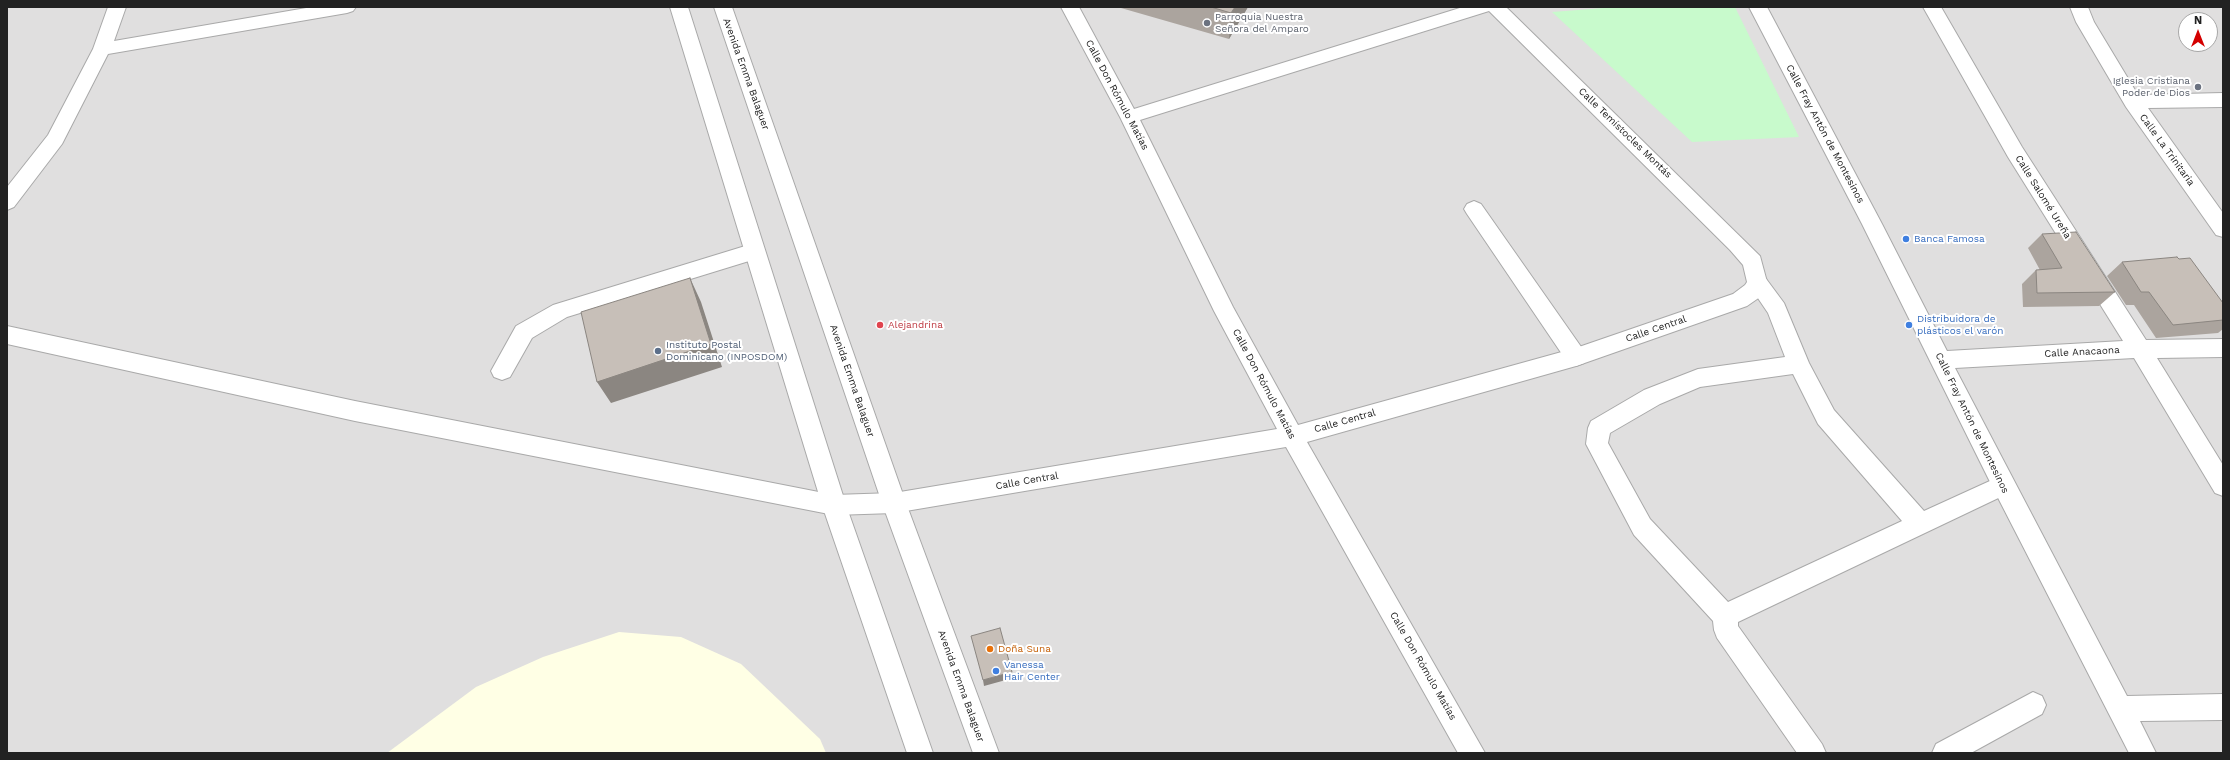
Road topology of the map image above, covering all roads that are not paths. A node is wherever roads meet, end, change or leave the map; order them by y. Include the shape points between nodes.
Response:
1 (117, 7) edge
2 (347, 7) edge
3 (679, 7) edge
4 (722, 7) edge
5 (1070, 7) edge
6 (1483, 7) edge
7 (1495, 7) edge
8 (1758, 7) edge
9 (1932, 7) edge
10 (2079, 7) edge
11 (102, 49) junction
12 (2223, 100) edge
13 (2133, 102) junction
14 (1129, 117) junction
15 (7, 202) edge
16 (1474, 209) dead end
17 (2220, 221) edge
18 (755, 251) junction
19 (1755, 272) junction
20 (7, 335) edge
21 (2223, 348) edge
22 (2140, 349) junction
23 (1576, 356) junction
24 (1941, 360) junction
25 (1799, 364) junction
26 (502, 371) dead end
27 (1292, 436) junction
28 (2003, 485) junction
29 (2223, 486) edge
30 (894, 503) junction
31 (834, 505) junction
32 (1920, 524) junction
33 (1725, 616) junction
34 (2033, 705) dead end
35 (2223, 707) edge
36 (2119, 709) junction
37 (920, 753) edge
38 (986, 753) edge
39 (1472, 753) edge
40 (1813, 753) edge
41 (1945, 753) edge
42 (2143, 753) edge

1 - 11 street
2 - 11 street
3 - 18 street
4 - 30 street, Avenida Emma Balaguer
5 - 14 street, Calle Don Rómulo Matías
6 - 14 street
7 - 19 street, Calle Temístocles Montás via 1686,192
8 - 24 street, Calle Fray Antón de Montesinos
9 - 22 street, Calle Salomé Ureña via 2015,152
10 - 13 street, Calle La Trinitaria via 2085,22
11 - 15 street via 55,139
12 - 13 street
13 - 17 street, Calle La Trinitaria
14 - 27 street, Calle Don Rómulo Matías via 1225,311
16 - 23 street
18 - 26 street via 560,311 524,332
18 - 31 street
19 - 23 street, Calle Central via 1753,290 1740,300
19 - 25 street, Calle Temístocles Montás via 1777,309
20 - 31 street, Calle Central via 355,411
21 - 22 street, Calle Anacaona
22 - 24 street, Calle Anacaona
22 - 29 street, Calle Salomé Ureña
23 - 27 street, Calle Central
24 - 28 street, Calle Fray Antón de Montesinos
25 - 32 street, Calle Temístocles Montás via 1826,416
25 - 33 street via 1698,378 1652,397 1600,428 1597,444 1642,527
27 - 30 street, Calle Central
27 - 39 street, Calle Don Rómulo Matías
28 - 32 street
28 - 36 street, Calle Fray Antón de Montesinos
30 - 31 street, Calle Central
30 - 38 street, Avenida Emma Balaguer
31 - 37 street
32 - 33 street
33 - 40 street via 1726,630
34 - 41 street
35 - 36 street
36 - 42 street, Calle Fray Antón de Montesinos

